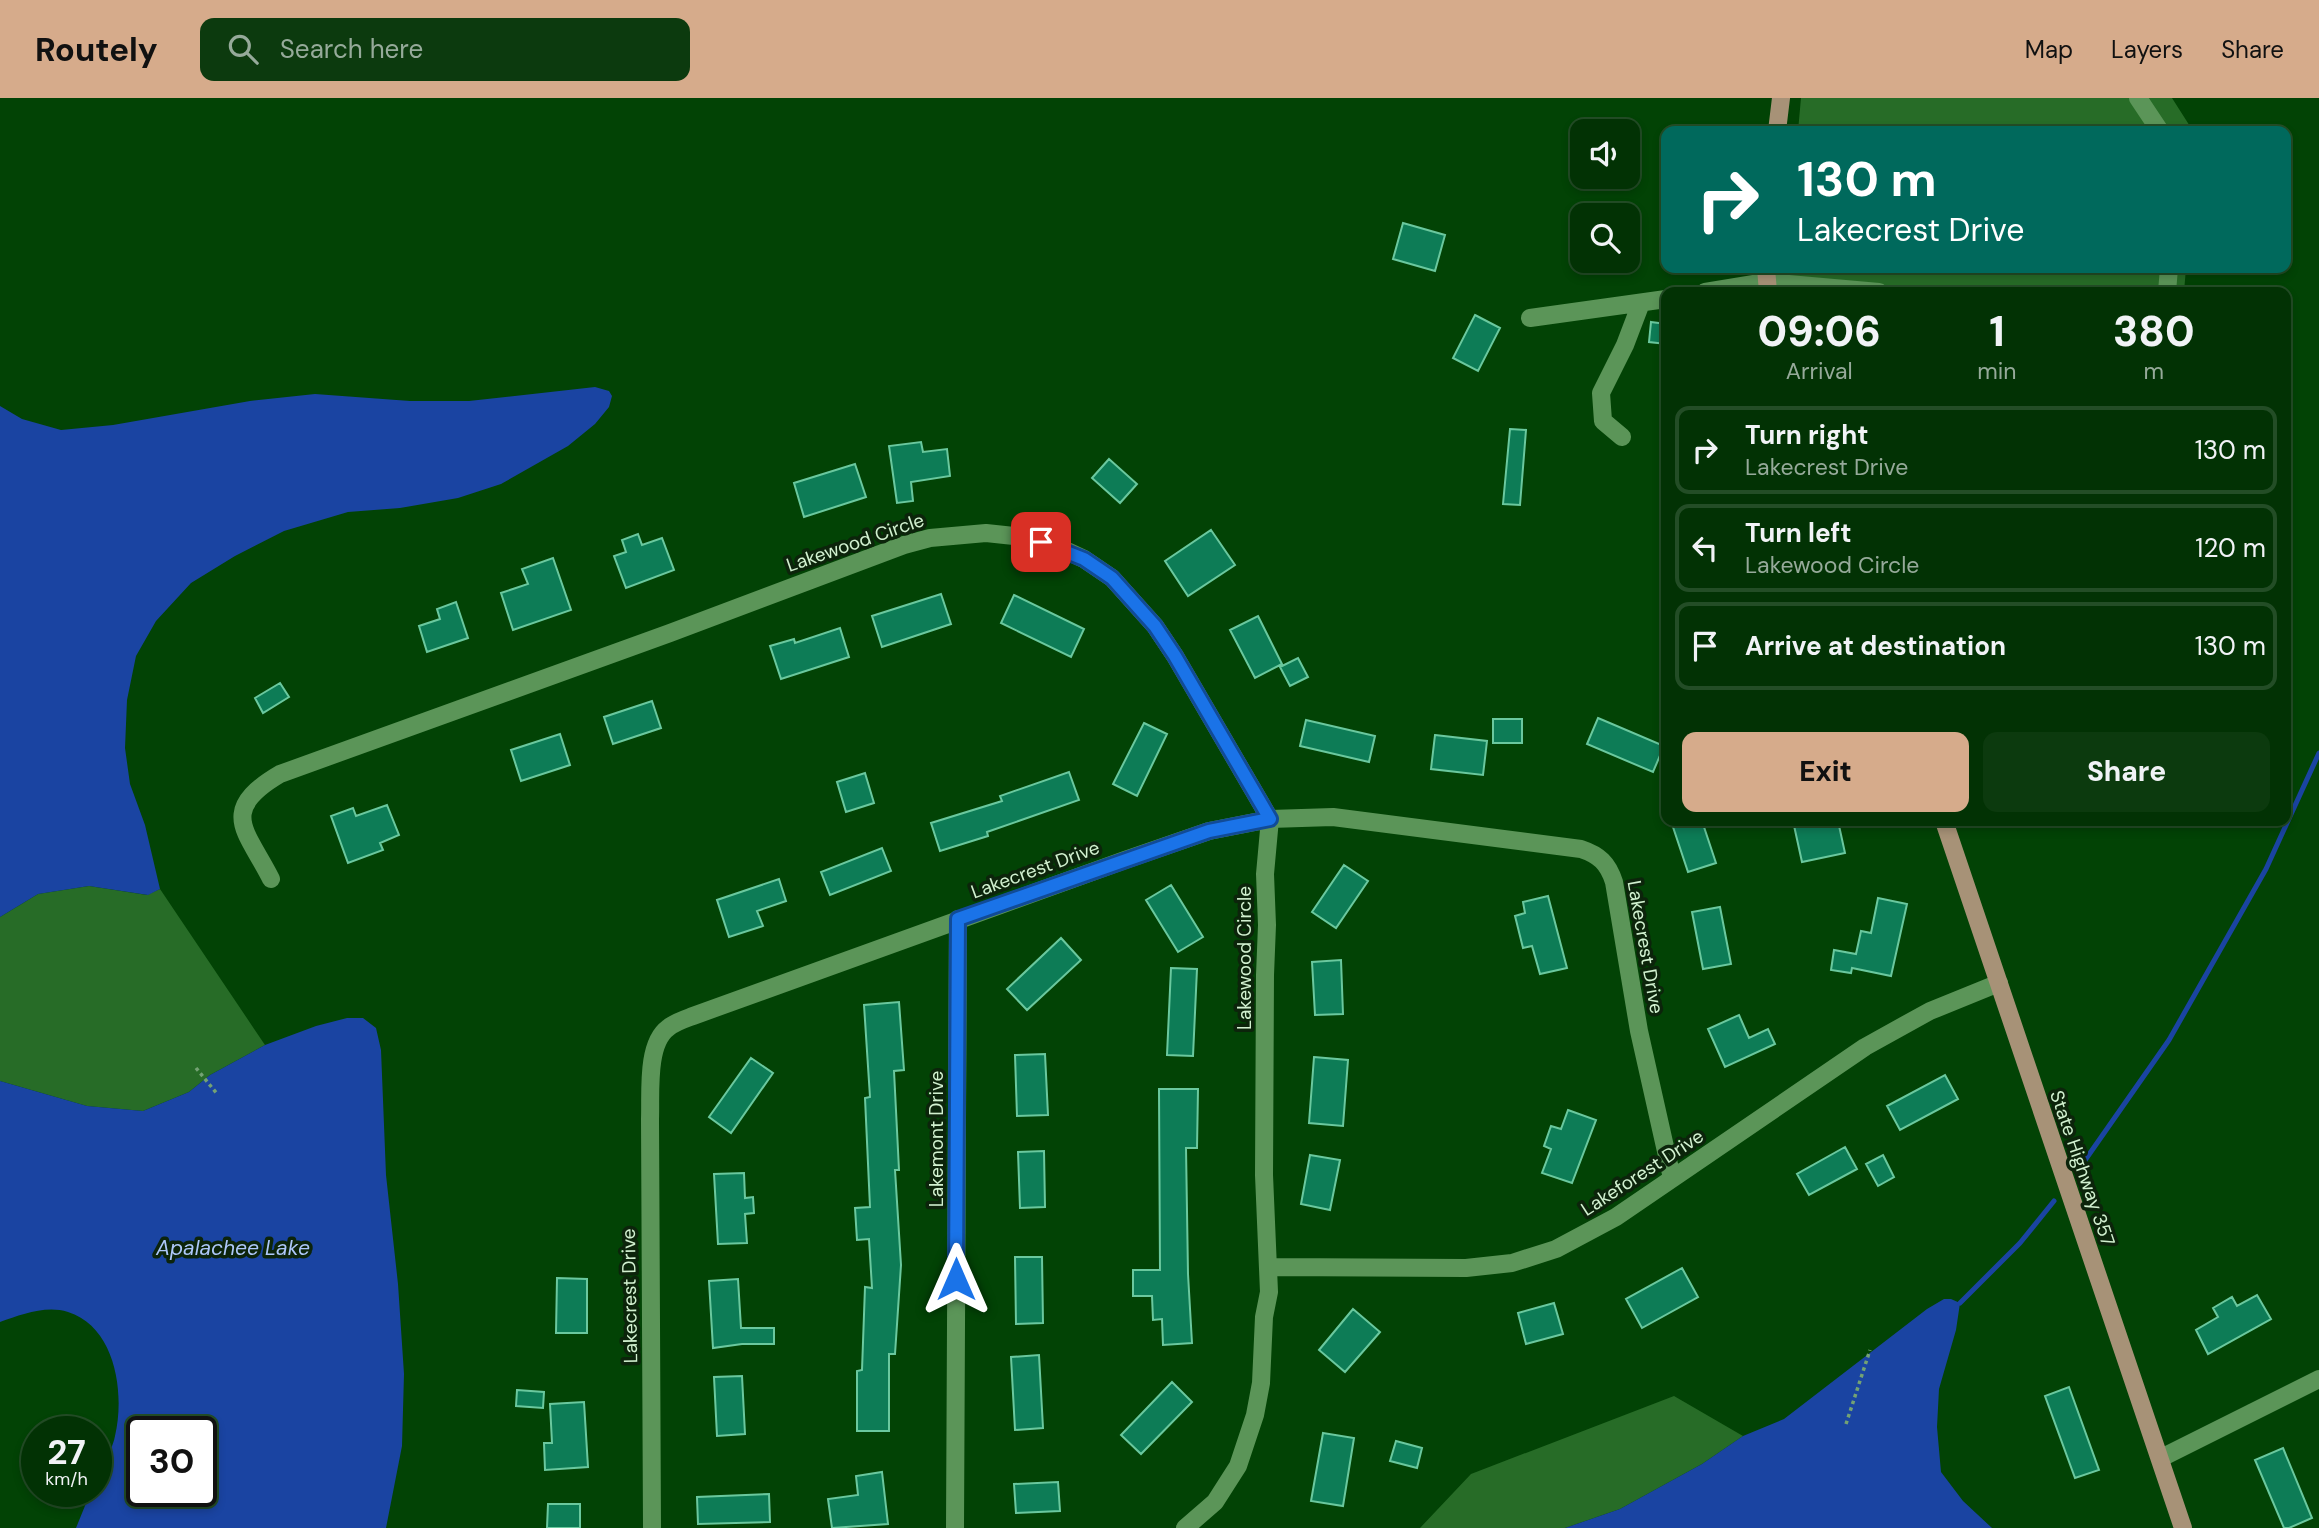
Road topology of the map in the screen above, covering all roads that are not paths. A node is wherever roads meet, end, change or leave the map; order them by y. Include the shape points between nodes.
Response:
1 (1781, 98) edge
2 (2138, 98) edge
3 (1778, 126) edge
4 (2158, 126) edge
5 (1767, 281) edge
6 (1733, 287) edge
7 (1828, 287) edge
8 (1661, 300) edge
9 (1641, 303) junction
10 (1530, 318) dead end
11 (1622, 438) dead end
12 (1270, 819) junction
13 (1946, 826) edge
14 (271, 880) dead end
15 (958, 919) junction
16 (1999, 983) junction
17 (1672, 1178) junction
18 (1269, 1267) junction
19 (2319, 1379) edge
20 (2161, 1458) junction
21 (652, 1528) edge
22 (955, 1528) edge
23 (1185, 1528) edge
24 (2183, 1528) edge

1 - 3 main road
2 - 4 street
5 - 6 street
5 - 7 street
8 - 9 street
9 - 10 street
9 - 11 street via 1601,393 1603,421
12 - 14 street, Lakewood Circle via 1175,656 1112,578 1084,559 1041,542 958,534 904,545 279,774 252,793 242,821
12 - 15 street, Lakecrest Drive via 1209,831
12 - 17 street, Lakecrest Drive via 1347,819 1581,849 1603,860 1614,882 1639,1031
12 - 18 street, Lakewood Circle via 1264,1002
13 - 16 main road, State Highway 357
15 - 21 street, Lakecrest Drive via 676,1023 658,1039 652,1065 650,1133
15 - 22 street, Lakemont Drive
16 - 17 street, Lakeforest Drive via 1930,1011 1864,1047
16 - 20 main road, State Highway 357
17 - 18 street, Lakeforest Drive via 1586,1234 1512,1263 1466,1268
18 - 23 street, Lakewood Circle via 1255,1415 1228,1485
19 - 20 street
20 - 24 main road, State Highway 357

